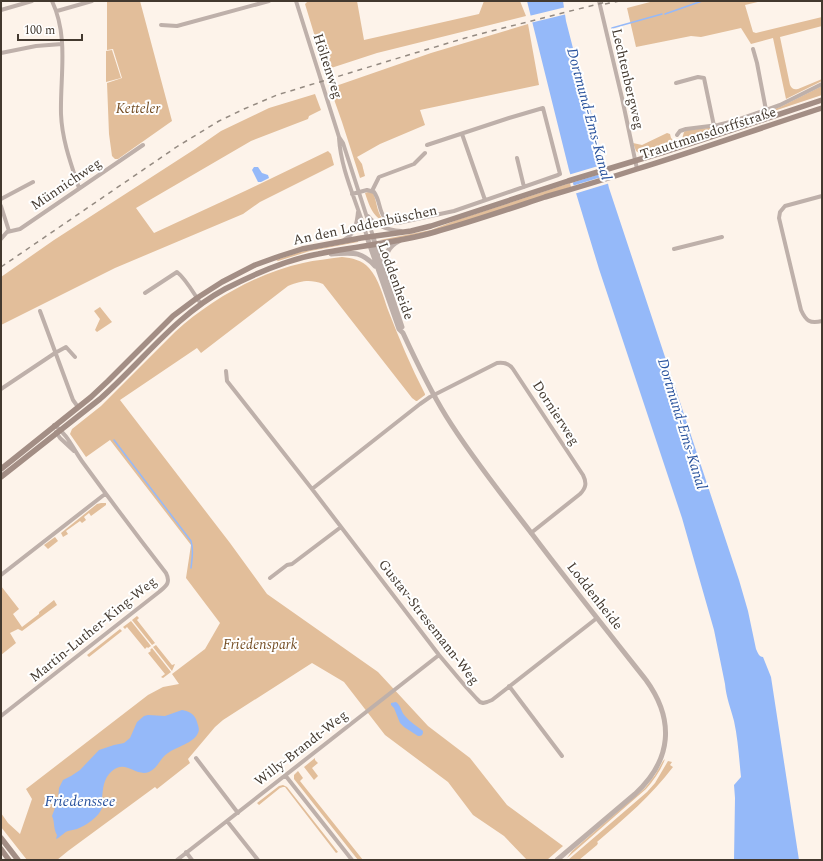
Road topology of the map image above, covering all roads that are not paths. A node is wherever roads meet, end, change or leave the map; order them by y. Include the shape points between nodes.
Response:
1 (32, 1) edge
2 (52, 1) edge
3 (92, 1) edge
4 (268, 1) edge
5 (296, 1) edge
6 (599, 1) edge
7 (1, 10) edge
8 (57, 11) junction
9 (161, 25) dead end
10 (62, 44) junction
11 (753, 49) dead end
12 (1, 53) edge
13 (676, 83) dead end
14 (822, 84) edge
15 (822, 100) edge
16 (822, 108) edge
17 (766, 110) junction
18 (714, 126) junction
19 (462, 134) junction
20 (677, 135) dead end
21 (339, 137) junction
22 (143, 145) dead end
23 (427, 145) dead end
24 (425, 152) dead end
25 (517, 158) dead end
26 (635, 161) junction
27 (637, 169) junction
28 (33, 182) dead end
29 (524, 187) junction
30 (79, 188) junction
31 (372, 190) junction
32 (359, 192) junction
33 (352, 194) junction
34 (822, 196) edge
35 (1, 199) edge
36 (485, 200) junction
37 (1, 206) edge
38 (358, 210) junction
39 (365, 210) junction
40 (9, 231) junction
41 (409, 231) junction
42 (370, 237) junction
43 (722, 237) dead end
44 (1, 239) edge
45 (404, 239) junction
46 (340, 242) junction
47 (372, 244) junction
48 (674, 249) dead end
49 (318, 254) junction
50 (380, 268) junction
51 (145, 293) dead end
52 (197, 298) junction
53 (201, 304) junction
54 (40, 311) dead end
55 (822, 321) edge
56 (55, 353) junction
57 (75, 357) dead end
58 (226, 371) dead end
59 (2, 387) edge
60 (434, 395) junction
61 (78, 407) junction
62 (54, 425) junction
63 (59, 432) junction
64 (1, 469) edge
65 (1, 477) edge
66 (312, 490) junction
67 (105, 494) junction
68 (341, 527) junction
69 (531, 533) junction
70 (1, 575) edge
71 (270, 578) dead end
72 (597, 618) junction
73 (439, 654) junction
74 (509, 686) junction
75 (2, 714) edge
76 (562, 756) dead end
77 (196, 758) dead end
78 (285, 775) junction
79 (238, 813) junction
80 (227, 821) junction
81 (1, 838) edge
82 (1, 850) edge
83 (186, 852) junction
84 (9, 860) edge
85 (18, 860) edge
86 (177, 860) edge
87 (192, 860) edge
88 (258, 860) edge
89 (352, 860) edge
90 (557, 860) edge

1 - 7 street
2 - 8 street
3 - 8 street
4 - 9 street via 177,26
5 - 21 street, Höltenweg
6 - 26 street, Lechtenbergweg
8 - 10 street
10 - 12 street via 40,45
10 - 30 street via 62,125 67,154
11 - 17 street, Trauttmansdorffstraße
13 - 18 street, Trauttmansdorffstraße via 698,77 704,78
14 - 17 street, Trauttmansdorffstraße
15 - 26 main road, Trauttmansdorffstraße
16 - 27 main road, Trauttmansdorffstraße
17 - 18 street, Trauttmansdorffstraße
18 - 20 street, Trauttmansdorffstraße via 686,129
19 - 23 street, An den Loddenbüschen
19 - 29 street, An den Loddenbüschen via 543,108 560,174
19 - 36 street
21 - 32 street, Höltenweg
21 - 33 street, Höltenweg
22 - 30 street, Münnichweg
24 - 31 street via 414,164 379,177
25 - 29 street
26 - 27 street, Trauttmansdorffstraße
26 - 41 main road, An den Loddenbüschen
27 - 45 main road, An den Loddenbüschen via 429,234
28 - 35 street
29 - 36 street, An den Loddenbüschen
30 - 40 street, Münnichweg via 17,230
31 - 32 street
31 - 36 street, An den Loddenbüschen via 377,195 383,216 395,223 454,211
32 - 33 street
32 - 39 street, Höltenweg
33 - 38 street, Höltenweg
34 - 55 street via 785,206 779,218 801,310 804,317 811,322
37 - 40 street
38 - 42 street, Höltenweg
38 - 46 street via 353,233
39 - 41 street, Höltenweg via 371,220 382,227
39 - 42 street, Höltenweg
40 - 44 street, Münnichweg
41 - 42 main road, An den Loddenbüschen
42 - 46 main road, An den Loddenbüschen
42 - 47 street, Loddenheide
43 - 48 street
45 - 47 main road, An den Loddenbüschen
45 - 50 street via 389,248
46 - 52 main road, An den Loddenbüschen via 302,249 255,265
47 - 49 main road, An den Loddenbüschen
47 - 50 street, Loddenheide
49 - 50 street via 356,253
49 - 53 main road, An den Loddenbüschen via 268,269
50 - 60 street, Loddenheide via 399,328
51 - 52 street via 177,272
52 - 53 street
52 - 61 main road, An den Loddenbüschen via 173,316
53 - 63 main road, An den Loddenbüschen via 164,335 112,389
54 - 56 street
56 - 57 street via 66,347
56 - 59 street
56 - 61 street
58 - 66 street, Gustav-Stresemann-Weg via 227,381
60 - 66 street
60 - 69 street, Loddenheide via 458,435
60 - 69 street, Dornierweg via 497,363 506,363 513,368 585,480 585,488 580,494
61 - 62 main road, An den Loddenbüschen
62 - 63 street, Martin-Luther-King-Weg
62 - 64 main road, An den Loddenbüschen
63 - 65 main road, An den Loddenbüschen
63 - 67 street, Martin-Luther-King-Weg
66 - 68 street, Gustav-Stresemann-Weg
67 - 70 street
67 - 75 street, Martin-Luther-King-Weg via 166,573 168,584
68 - 71 street
68 - 73 street, Gustav-Stresemann-Weg
69 - 72 street, Loddenheide
72 - 74 street, Gustav-Stresemann-Weg
72 - 90 street, Loddenheide via 656,695 664,715 665,742 659,763 646,784
73 - 74 street, Gustav-Stresemann-Weg via 480,702 487,702
73 - 78 street, Willy-Brandt-Weg
74 - 76 street
77 - 79 street
78 - 79 street, Willy-Brandt-Weg
78 - 89 street
79 - 80 street, Willy-Brandt-Weg
80 - 83 street, Willy-Brandt-Weg
80 - 88 street
81 - 85 main road
82 - 84 main road
83 - 86 street, Willy-Brandt-Weg
83 - 87 street

